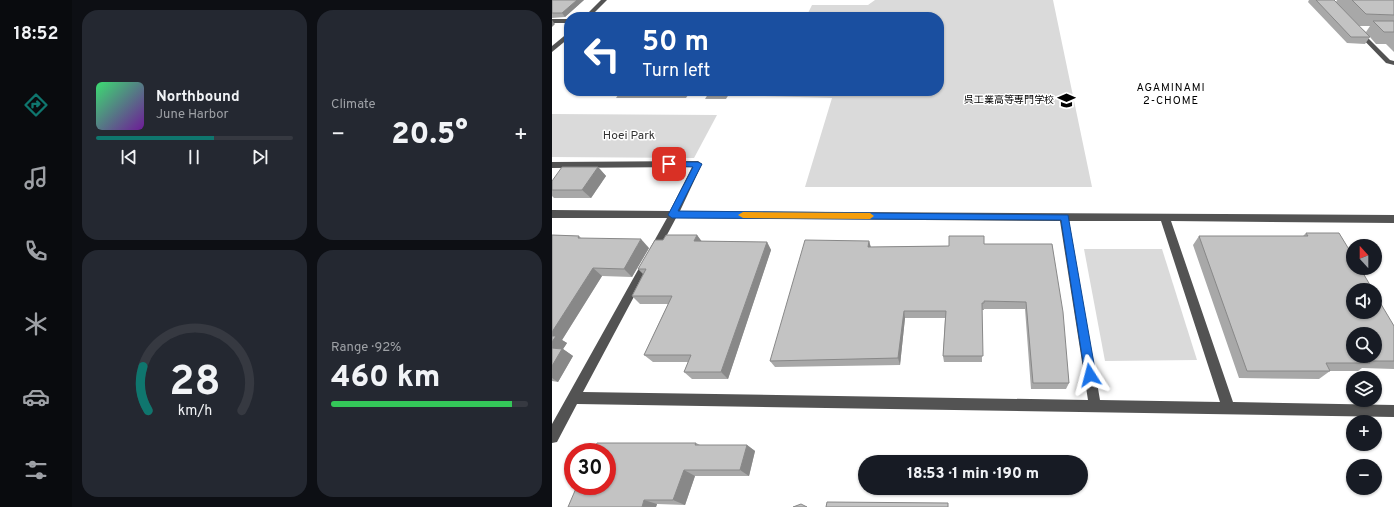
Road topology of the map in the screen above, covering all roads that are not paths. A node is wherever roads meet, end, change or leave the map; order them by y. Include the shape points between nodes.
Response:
1 (604, 0) edge
2 (592, 12) edge
3 (552, 21) edge
4 (564, 21) edge
5 (1351, 23) edge
6 (1356, 29) junction
7 (1364, 29) edge
8 (564, 39) edge
9 (552, 50) edge
10 (1394, 62) edge
11 (552, 165) edge
12 (552, 214) edge
13 (672, 215) junction
14 (1064, 217) junction
15 (1165, 218) junction
16 (1394, 219) edge
17 (574, 398) junction
18 (1095, 406) junction
19 (1229, 409) junction
20 (1394, 411) edge
21 (552, 437) edge

1 - 2 street
3 - 4 street
5 - 6 street
6 - 7 street
6 - 10 street via 1388,62
8 - 9 street
11 - 13 street via 698,164
12 - 13 street
13 - 14 street
13 - 17 street
14 - 15 street
14 - 18 street
15 - 16 street
15 - 19 street
17 - 18 street
17 - 21 street
18 - 19 street
19 - 20 street

